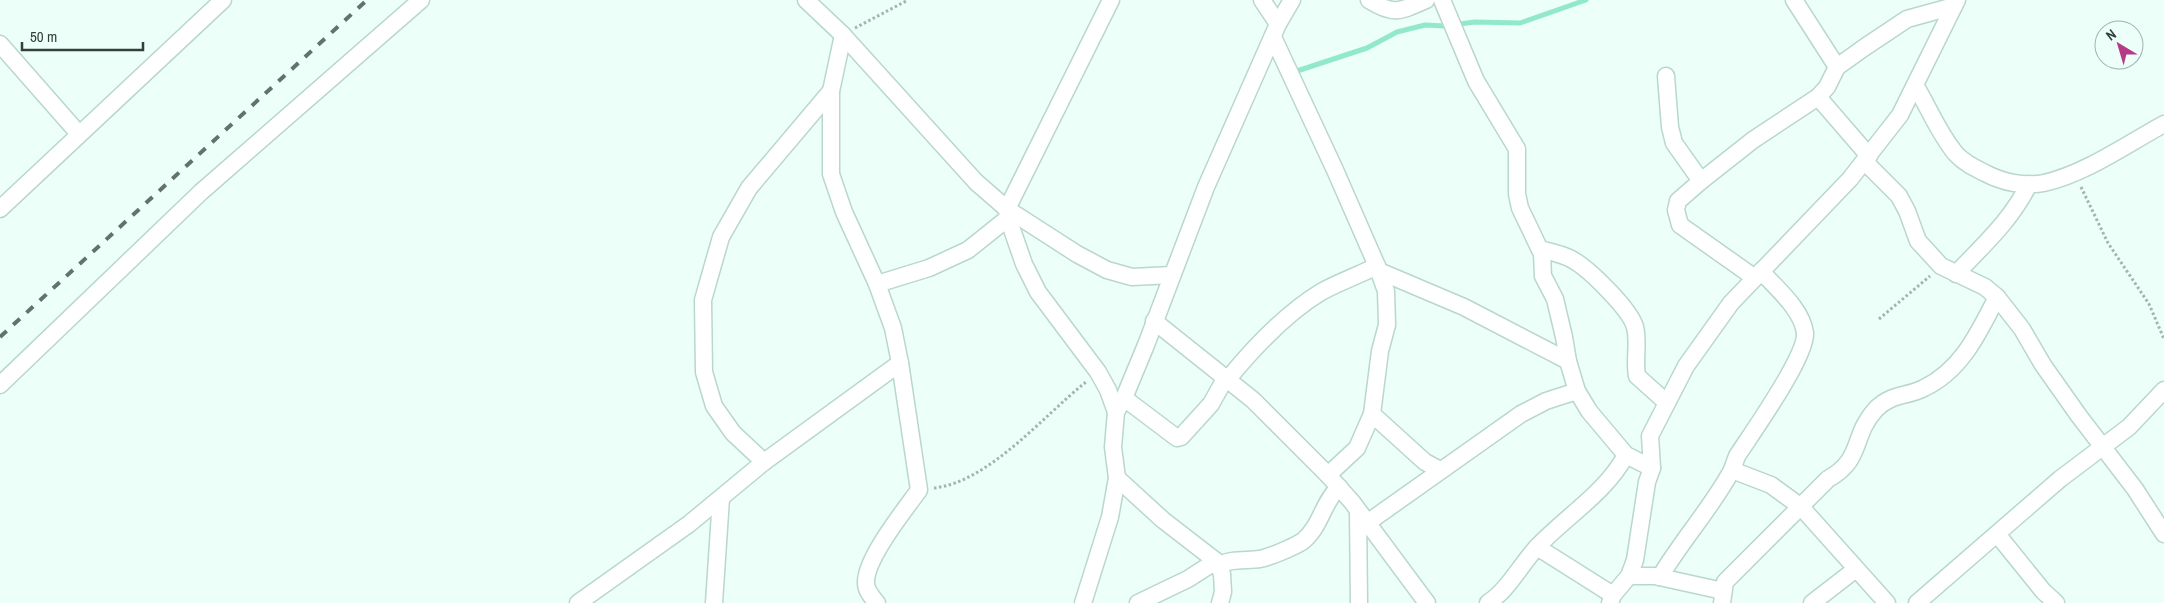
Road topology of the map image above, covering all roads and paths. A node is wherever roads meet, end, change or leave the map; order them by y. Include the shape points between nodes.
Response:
1 (223, 0) edge
2 (421, 0) edge
3 (806, 0) edge
4 (908, 0) edge
5 (1110, 0) edge
6 (1262, 0) edge
7 (1292, 0) edge
8 (1369, 0) edge
9 (1426, 0) edge
10 (1442, 0) edge
11 (1794, 0) edge
12 (1955, 3) edge
13 (1276, 30) junction
14 (843, 35) junction
15 (0, 44) edge
16 (1837, 67) junction
17 (1666, 76) dead end
18 (1915, 85) junction
19 (831, 91) junction
20 (1818, 97) junction
21 (2164, 124) edge
22 (79, 134) junction
23 (1867, 159) junction
24 (2074, 173) junction
25 (1701, 181) junction
26 (2029, 184) junction
27 (0, 209) edge
28 (1008, 214) junction
29 (1540, 249) junction
30 (1941, 266) junction
31 (1378, 268) junction
32 (1758, 274) junction
33 (1956, 274) junction
34 (1172, 275) junction
35 (877, 284) junction
36 (1997, 297) junction
37 (1879, 319) dead end
38 (1154, 321) junction
39 (2164, 340) edge
40 (1568, 361) junction
41 (900, 364) junction
42 (1098, 372) junction
43 (1227, 378) junction
44 (0, 385) edge
45 (2164, 390) edge
46 (1577, 391) junction
47 (1124, 398) junction
48 (1666, 402) junction
49 (1116, 412) junction
50 (1372, 414) junction
51 (2103, 447) junction
52 (1626, 454) junction
53 (764, 462) junction
54 (1652, 468) junction
55 (1440, 470) junction
56 (1732, 470) junction
57 (1117, 478) junction
58 (1334, 481) junction
59 (919, 490) junction
60 (720, 498) junction
61 (1801, 507) junction
62 (1362, 517) junction
63 (1996, 534) junction
64 (2164, 534) edge
65 (1537, 547) junction
66 (1217, 563) junction
67 (1856, 569) junction
68 (1629, 576) junction
69 (1660, 577) junction
70 (1722, 597) edge
71 (1612, 599) edge
72 (578, 603) edge
73 (714, 603) edge
74 (877, 603) edge
75 (1083, 603) edge
76 (1138, 603) edge
77 (1220, 603) edge
78 (1359, 603) edge
79 (1428, 603) edge
80 (1488, 603) edge
81 (1812, 603) edge
82 (1887, 603) edge
83 (1917, 603) edge
84 (2056, 603) edge

1 - 22 street
2 - 44 street via 202,192
3 - 14 street
4 - 14 path
5 - 28 street
6 - 13 street
7 - 13 street
8 - 9 street via 1391,11
10 - 29 street via 1476,81 1517,150 1516,194
11 - 16 street
12 - 16 street via 1907,19
12 - 18 street
13 - 31 street
13 - 34 street via 1206,187
14 - 19 street
14 - 28 street
15 - 22 street
16 - 20 street
17 - 25 street via 1674,143
18 - 23 street via 1900,114
18 - 26 street via 1957,155 1999,180
19 - 35 street via 830,174
19 - 53 street via 749,188 721,237 703,300 704,372 714,406 733,433
20 - 23 street
20 - 25 street via 1753,140
21 - 24 street
22 - 27 street
23 - 30 street via 1899,196 1918,240
23 - 32 street
24 - 26 street via 2044,183
24 - 39 path via 2108,243 2149,304
25 - 32 street via 1678,201 1676,210 1680,225
26 - 33 street via 2007,220
28 - 34 street via 1107,270 1132,276
28 - 35 street via 968,250 929,268
28 - 42 street via 1024,264 1038,292
29 - 40 street via 1543,276 1555,299
29 - 48 street via 1572,259 1624,307 1634,326 1638,347 1635,358 1637,376
30 - 33 street
30 - 37 path
31 - 40 street via 1464,307
31 - 43 street via 1321,292 1278,324
31 - 50 street via 1386,291 1387,325 1380,351
32 - 48 street via 1731,303
32 - 56 street via 1796,310 1805,333 1797,359
33 - 36 street via 1986,287
34 - 38 street
35 - 41 street via 893,328
36 - 51 street
36 - 61 street via 1976,340 1962,358 1923,389 1890,398 1876,409 1861,431 1856,451 1848,464
38 - 43 street
38 - 47 street
40 - 46 street
41 - 53 street
41 - 59 street
42 - 49 street
42 - 59 path via 1005,454 957,483
43 - 47 street via 1211,404 1177,438
43 - 58 street
45 - 51 street via 2129,427
46 - 52 street via 1589,411
46 - 55 street via 1546,401 1521,414
47 - 49 street
48 - 54 street via 1650,436
49 - 57 street via 1113,447
50 - 55 street via 1425,462
50 - 58 street via 1356,448
51 - 63 street
51 - 64 street
52 - 54 street
52 - 65 street via 1612,477
53 - 60 street
54 - 68 street via 1635,560
55 - 62 street
56 - 61 street via 1772,485
56 - 69 street
57 - 66 street
57 - 75 street via 1110,517
58 - 62 street
58 - 66 street via 1320,519 1302,541 1262,559
59 - 74 street via 876,553 868,571 866,584
60 - 72 street
60 - 73 street
61 - 67 street
61 - 70 street via 1732,574 1725,582
62 - 78 street
62 - 79 street
63 - 83 street
63 - 84 street
65 - 71 street
65 - 80 street via 1497,597
66 - 76 street
66 - 77 street via 1222,574
67 - 81 street
67 - 82 street
68 - 69 street
68 - 71 street
69 - 70 street

